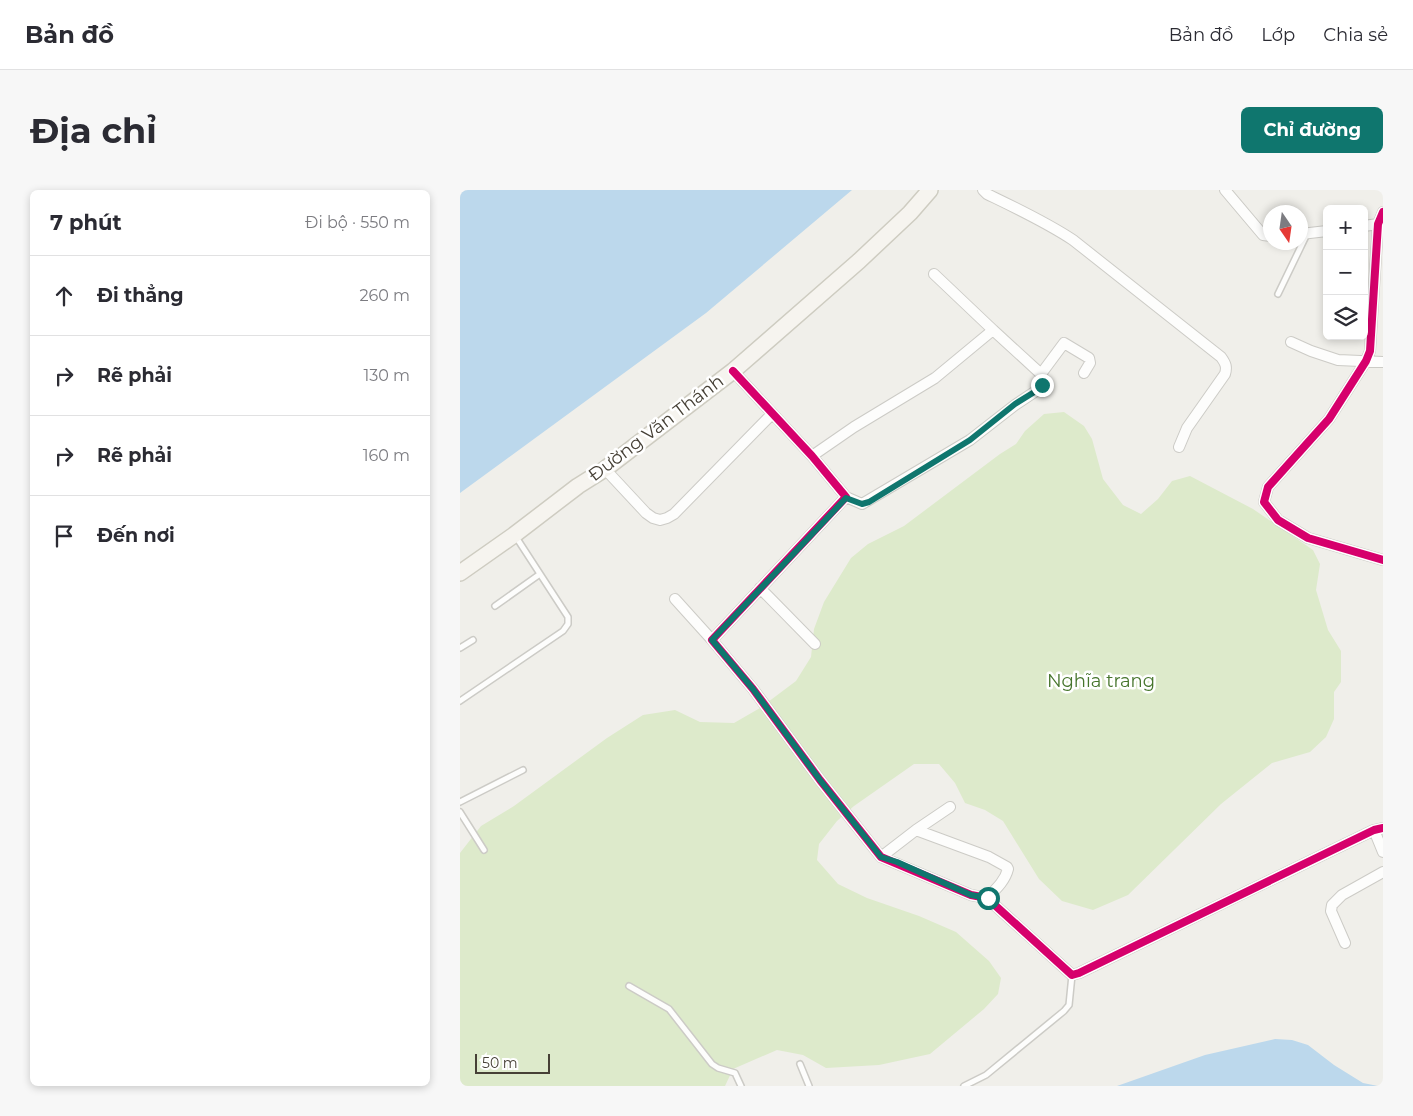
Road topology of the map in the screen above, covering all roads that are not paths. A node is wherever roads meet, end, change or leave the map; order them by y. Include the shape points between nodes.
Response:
1 (930, 190) edge
2 (983, 190) edge
3 (1225, 190) edge
4 (1383, 212) edge
5 (1378, 224) junction
6 (1368, 225) edge
7 (1323, 232) edge
8 (1308, 233) edge
9 (1263, 235) edge
10 (1297, 250) edge
11 (934, 274) dead end
12 (1278, 294) dead end
13 (993, 330) junction
14 (1291, 342) dead end
15 (1366, 361) junction
16 (1383, 362) edge
17 (733, 371) junction
18 (1084, 372) dead end
19 (1041, 374) junction
20 (772, 414) junction
21 (1179, 447) dead end
22 (812, 456) junction
23 (604, 469) junction
24 (846, 498) junction
25 (514, 535) junction
26 (1382, 558) edge
27 (460, 573) edge
28 (540, 574) junction
29 (760, 588) junction
30 (675, 599) dead end
31 (495, 606) dead end
32 (473, 640) dead end
33 (712, 640) junction
34 (815, 644) dead end
35 (460, 648) edge
36 (460, 701) edge
37 (523, 770) dead end
38 (460, 802) edge
39 (950, 807) dead end
40 (460, 812) edge
41 (1379, 829) edge
42 (916, 830) junction
43 (484, 850) dead end
44 (1383, 852) edge
45 (881, 857) junction
46 (1383, 872) edge
47 (988, 898) junction
48 (1345, 943) dead end
49 (1072, 975) junction
50 (629, 986) dead end
51 (800, 1064) dead end
52 (742, 1086) edge
53 (810, 1086) edge
54 (964, 1086) edge

1 - 17 main road, Đường Văn Thánh via 859,261
2 - 21 street via 1073,240 1221,357 1226,364 1225,374 1187,428
3 - 9 street
4 - 5 street
5 - 6 street
5 - 15 street via 1370,351
7 - 8 street
10 - 12 lane
11 - 13 street
13 - 19 street
13 - 22 street via 935,378
14 - 15 street via 1338,360
15 - 16 street
15 - 26 street via 1329,419 1268,487 1264,502 1278,520 1308,538
17 - 20 street
17 - 23 main road, Đường Văn Thánh
18 - 19 street via 1090,363 1089,358 1064,343
19 - 24 street via 1042,385 1036,391 938,460 862,504
20 - 22 street
20 - 23 street via 667,518 660,520 646,513
22 - 24 street
23 - 25 main road, Đường Văn Thánh
24 - 29 street
25 - 27 main road, Đường Văn Thánh
25 - 28 lane
28 - 31 lane
28 - 36 lane via 568,617 568,624 563,631
29 - 33 street
29 - 34 street
30 - 33 street
32 - 35 lane
33 - 45 street
37 - 38 lane
39 - 42 street
40 - 43 lane
41 - 44 street
41 - 49 street
42 - 45 street
42 - 47 street via 1007,867 1003,881
45 - 47 street via 971,895
46 - 48 street via 1342,895 1332,905 1331,911
47 - 49 street
49 - 54 lane via 1068,1005 1064,1011 986,1075
50 - 52 lane via 669,1009 712,1064 735,1073
51 - 53 lane

